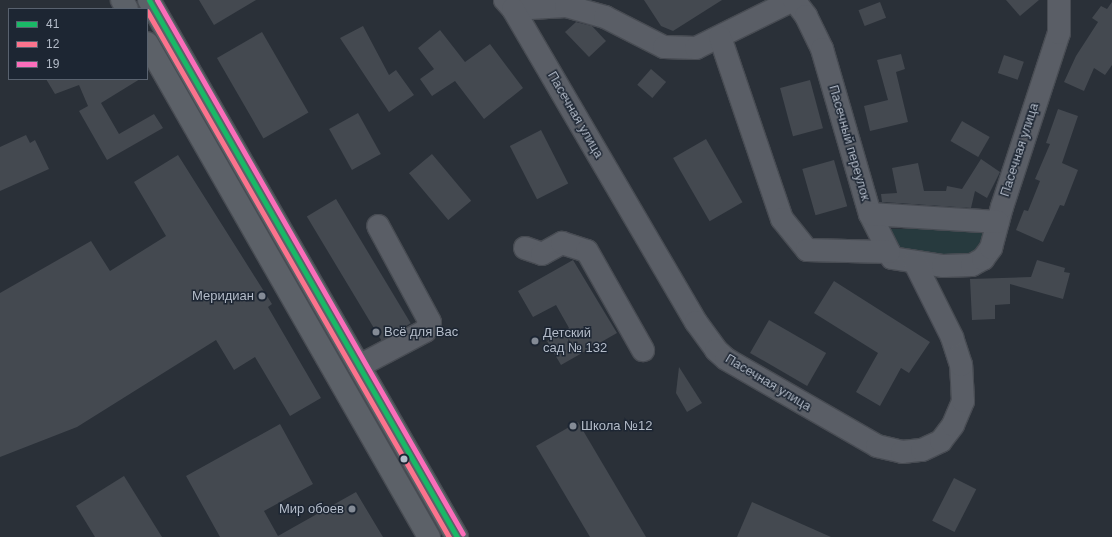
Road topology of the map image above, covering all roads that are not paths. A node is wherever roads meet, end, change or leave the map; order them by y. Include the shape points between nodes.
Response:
1 (149, 0) edge
2 (794, 0) edge
3 (1059, 0) edge
4 (509, 5) edge
5 (720, 37) junction
6 (148, 45) edge
7 (870, 214) junction
8 (998, 222) junction
9 (378, 226) dead end
10 (525, 248) dead end
11 (889, 252) junction
12 (915, 263) junction
13 (643, 350) dead end
14 (359, 366) junction
15 (429, 537) edge
16 (457, 537) edge

1 - 14 main road
2 - 5 street, Пасечная улица
2 - 7 street, Пасечный переулок via 806,16 822,49
3 - 8 street, Пасечная улица via 1059,33
4 - 5 street, Пасечная улица via 566,6 605,17 664,47 696,48
4 - 12 street, Пасечная улица via 696,322 716,350 726,359 877,446 902,452 922,450 941,441 953,426 963,402 961,365 952,337
5 - 11 street via 782,219 807,250
6 - 15 main road
7 - 8 street, Пасечный переулок
7 - 11 street
8 - 12 street, Пасечная улица via 991,248 983,259 972,265 943,266
9 - 14 street via 430,322 425,331
10 - 13 street via 542,254 562,243 587,251
11 - 12 street, Пасечная улица via 892,258
14 - 16 main road

